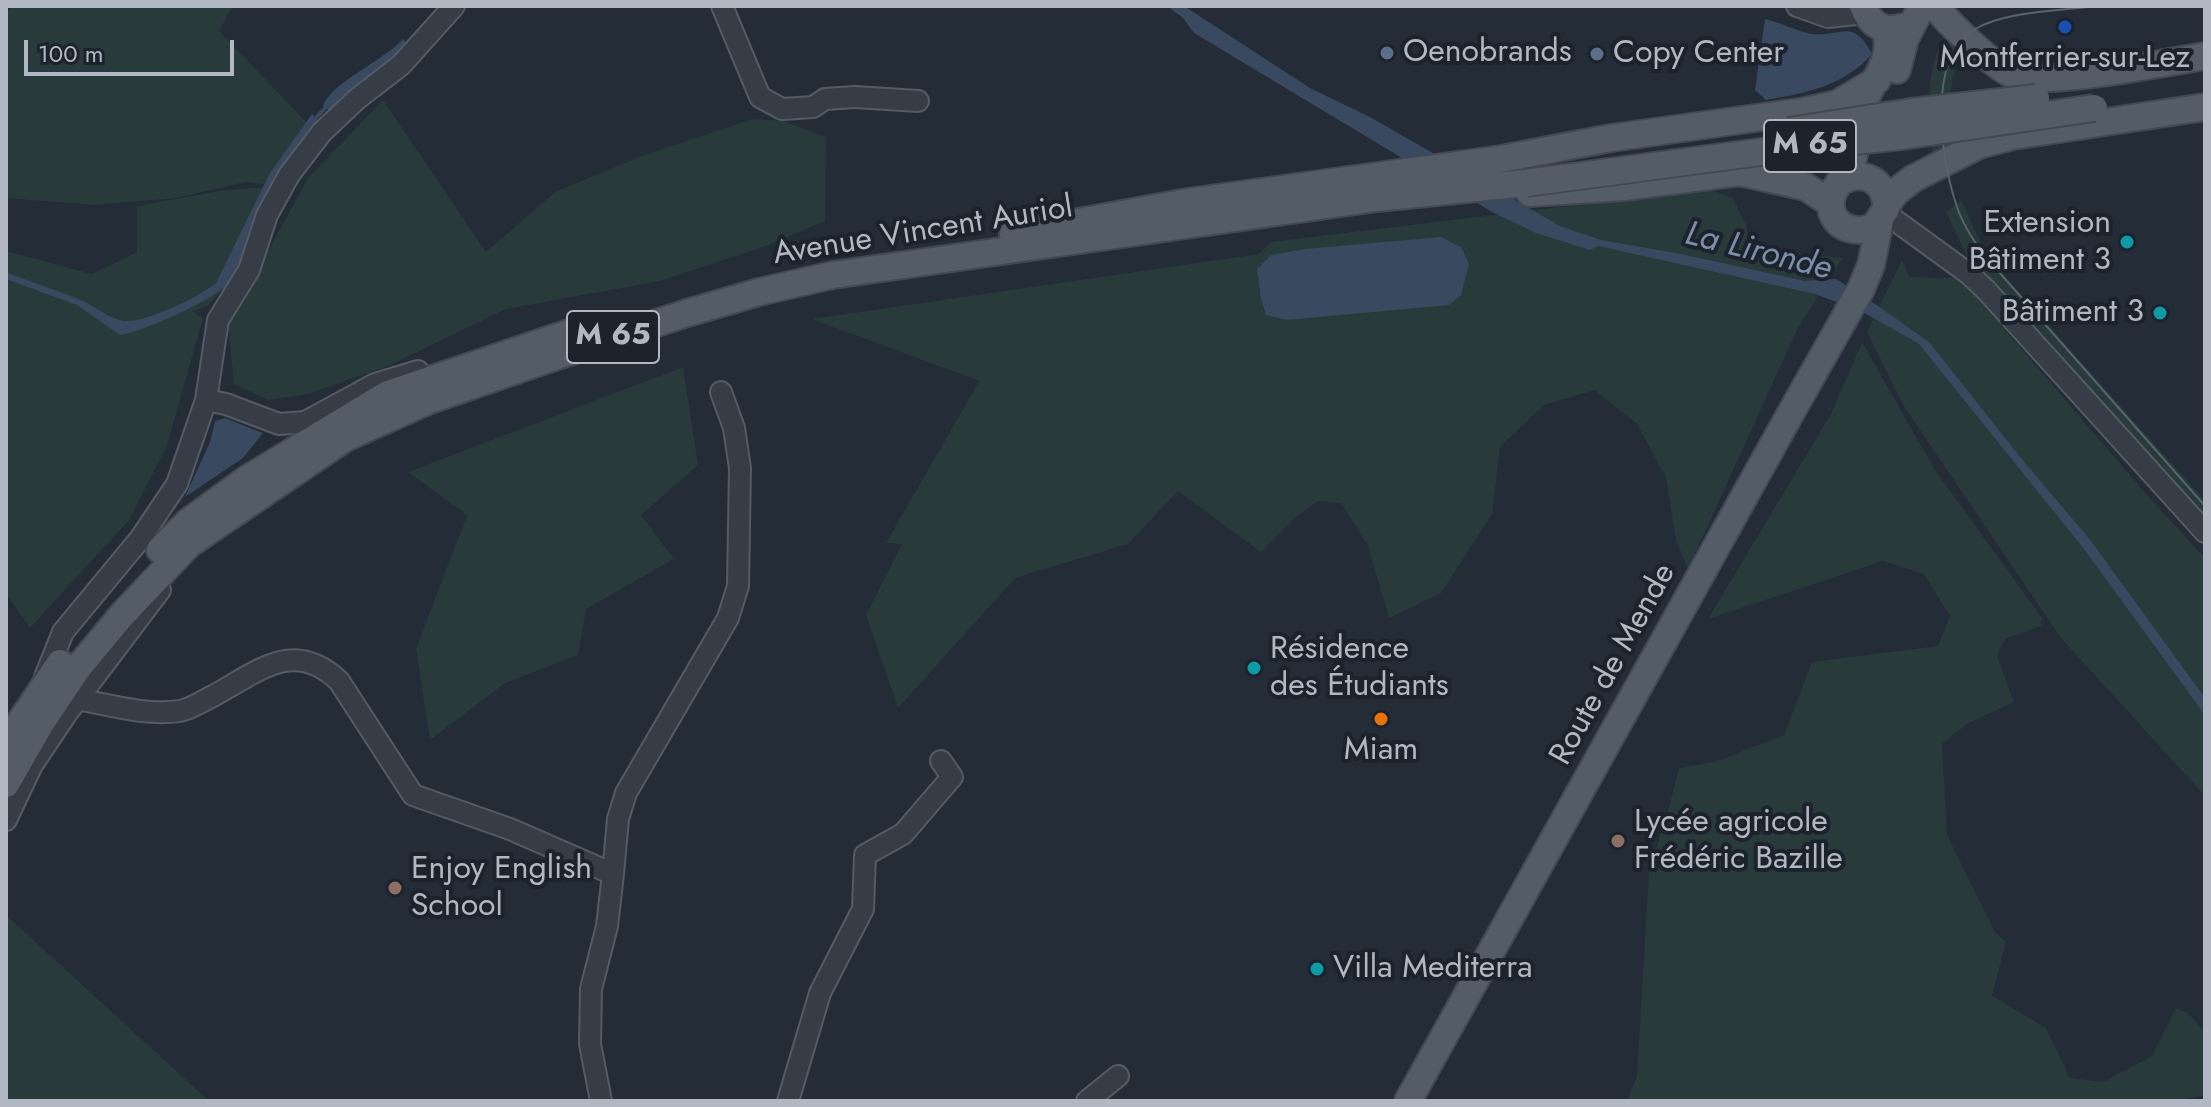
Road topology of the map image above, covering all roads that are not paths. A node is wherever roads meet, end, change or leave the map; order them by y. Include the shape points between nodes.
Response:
1 (454, 6) edge
2 (722, 6) edge
3 (1797, 6) edge
4 (1935, 6) edge
5 (1864, 9) edge
6 (1826, 10) edge
7 (1918, 13) edge
8 (1886, 29) junction
9 (2205, 56) edge
10 (2205, 72) edge
11 (1877, 80) junction
12 (2205, 90) edge
13 (2092, 99) junction
14 (918, 101) dead end
15 (2205, 107) edge
16 (1498, 178) junction
17 (1844, 180) junction
18 (1875, 181) junction
19 (1830, 203) junction
20 (1877, 218) junction
21 (589, 327) junction
22 (721, 392) dead end
23 (206, 400) junction
24 (231, 514) junction
25 (2205, 532) edge
26 (37, 696) junction
27 (76, 699) junction
28 (6, 743) edge
29 (941, 761) dead end
30 (6, 784) edge
31 (6, 820) edge
32 (613, 874) junction
33 (1118, 1076) dead end
34 (601, 1101) edge
35 (788, 1101) edge
36 (1087, 1101) edge
37 (1408, 1101) edge

1 - 23 street via 401,65 322,132 289,175 267,215 249,270 218,320
2 - 14 street via 760,97 782,109 855,97
3 - 6 street
4 - 9 main road via 1997,64 2028,79
5 - 6 street via 1852,16
5 - 8 main road via 1871,22
7 - 8 main road via 1897,29
7 - 18 main road via 1897,70 1879,93 1871,115 1868,144
8 - 11 main road via 1889,53
10 - 13 main road, M 65
11 - 16 main road, M 65 via 1837,104 1611,138
11 - 17 main road via 1866,98 1856,151
12 - 13 main road, M 65
13 - 16 main road, M 65, bridge via 1911,112
15 - 20 main road, M 65 via 1979,145 1914,178
16 - 19 main road, M 65 via 1624,187 1740,172 1806,187
16 - 21 main road, Avenue Vincent Auriol / M 65 via 1418,175 875,253 790,269
16 - 24 main road, Avenue Vincent Auriol / M 65 via 1459,195 1377,198 843,273 759,292 430,400 345,438
17 - 18 main road via 1863,176
17 - 19 main road
18 - 20 main road via 1885,194
19 - 20 main road via 1835,219 1849,230
20 - 25 street via 1986,290
20 - 37 main road, Route de Mende via 1861,289
21 - 23 street, Avenue Vincent Auriol via 375,384 305,422 279,424
21 - 26 main road, Avenue Vincent Auriol / M 65 via 388,394 247,479 188,522 141,570
22 - 32 street via 740,468 738,586 728,618 626,793
23 - 26 street via 177,484 140,539 63,632
24 - 27 street, Avenue Vincent Auriol via 164,584
24 - 30 main road, Avenue Vincent Auriol / M 65 via 189,544 122,615 65,686
26 - 28 main road, Avenue Vincent Auriol / M 65
27 - 31 street, Avenue Vincent Auriol via 32,765
27 - 32 street via 148,712 183,711 255,672 288,659 307,659 339,681 413,795 510,829
29 - 35 street via 952,777 903,834 865,855 863,909 820,993
32 - 34 street via 591,989 590,1044
33 - 36 street

